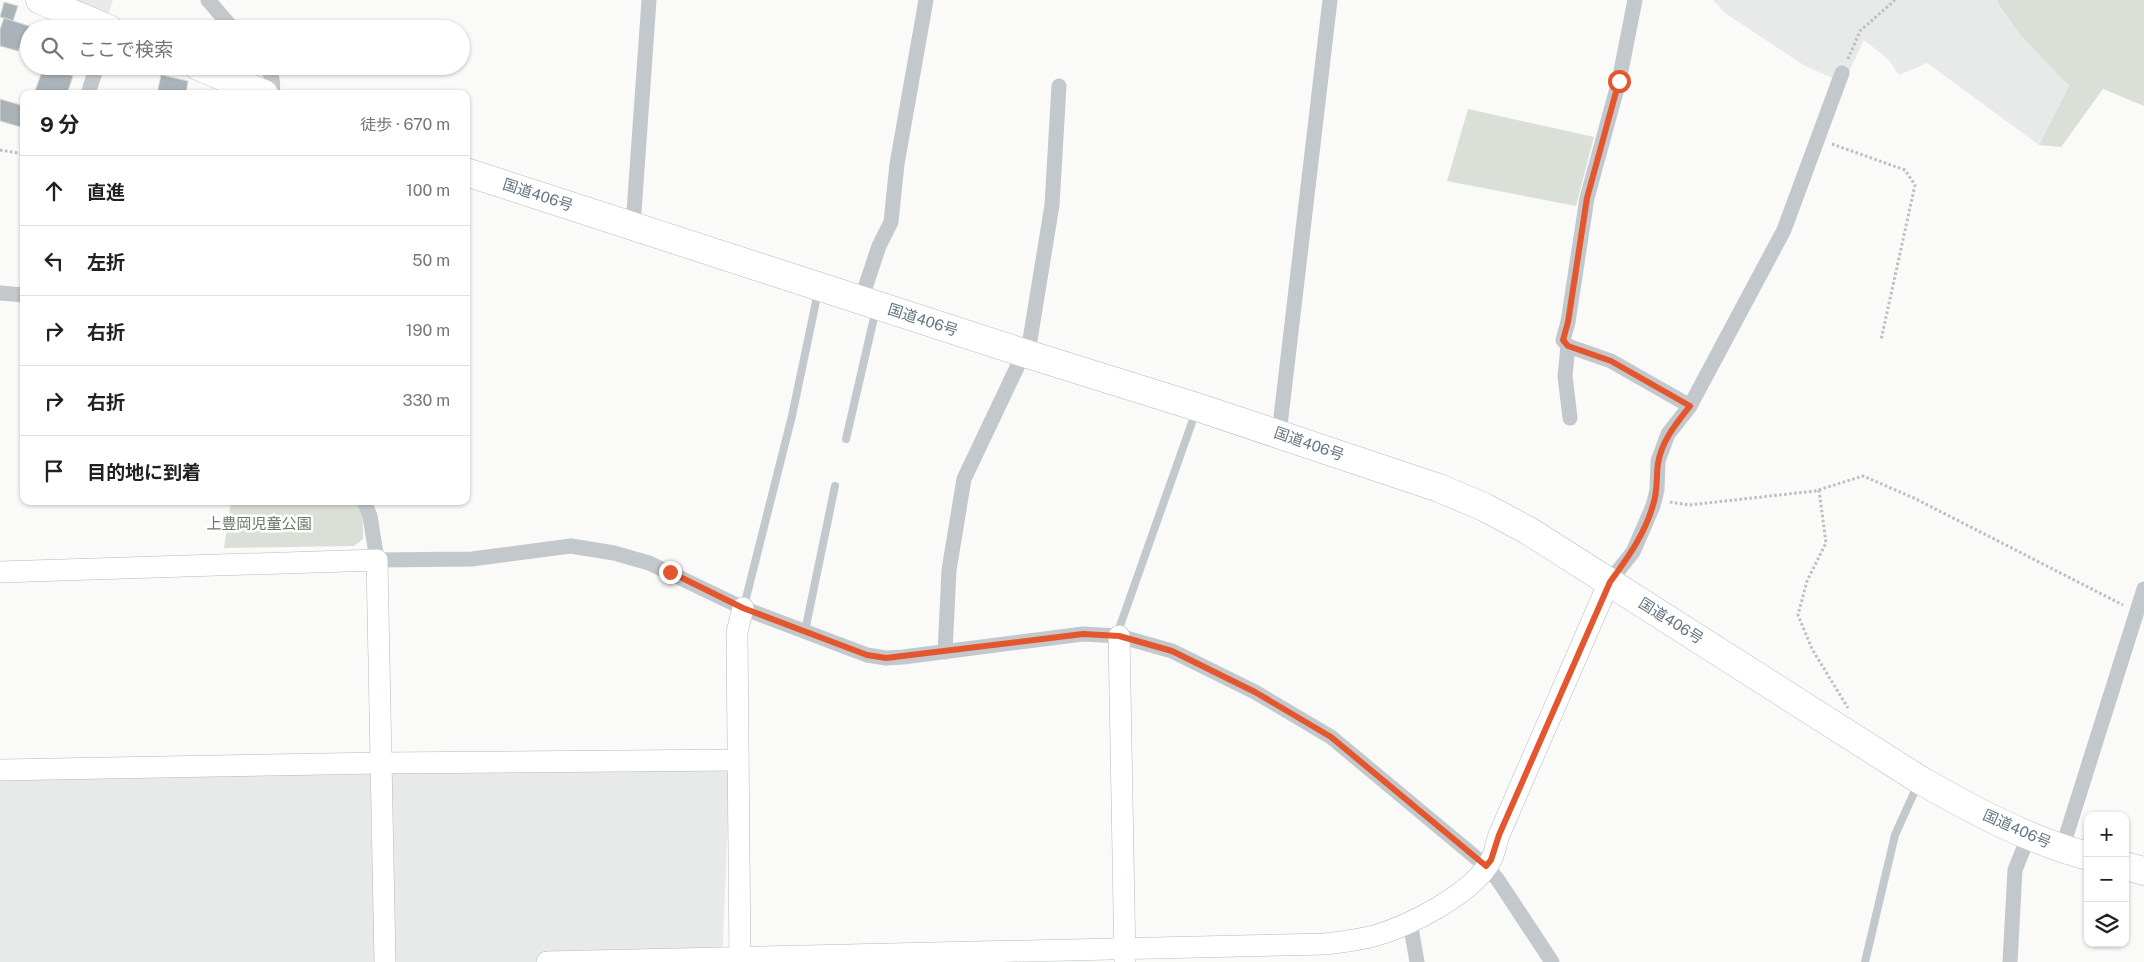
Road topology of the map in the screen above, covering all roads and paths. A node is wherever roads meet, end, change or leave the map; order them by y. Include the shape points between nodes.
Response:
1 (40, 0) edge
2 (208, 0) edge
3 (649, 0) edge
4 (926, 0) edge
5 (1330, 0) edge
6 (1635, 0) edge
7 (1895, 0) edge
8 (81, 20) edge
9 (225, 20) edge
10 (1842, 73) joint
11 (94, 75) edge
12 (219, 75) edge
13 (272, 75) edge
14 (1059, 86) dead end
15 (89, 90) edge
16 (255, 90) edge
17 (272, 90) edge
18 (1818, 138) junction
19 (0, 150) edge
20 (20, 153) edge
21 (470, 173) edge
22 (632, 226) junction
23 (819, 286) junction
24 (0, 293) edge
25 (20, 295) edge
26 (869, 302) junction
27 (1881, 340) dead end
28 (1568, 346) junction
29 (1024, 353) junction
30 (1690, 406) junction
31 (1197, 407) junction
32 (1570, 418) dead end
33 (1279, 434) junction
34 (846, 439) dead end
35 (835, 486) dead end
36 (1820, 490) junction
37 (1655, 500) junction
38 (366, 505) edge
39 (377, 560) junction
40 (0, 572) edge
41 (1610, 582) junction
42 (2144, 589) edge
43 (743, 608) junction
44 (2136, 612) junction
45 (804, 631) junction
46 (1119, 636) junction
47 (945, 652) junction
48 (1848, 734) junction
49 (738, 760) junction
50 (381, 763) junction
51 (0, 770) edge
52 (1920, 780) junction
53 (2028, 835) junction
54 (2062, 849) junction
55 (2084, 855) edge
56 (1486, 866) junction
57 (2129, 867) edge
58 (2144, 871) edge
59 (1410, 922) junction
60 (1125, 955) edge
61 (740, 960) edge
62 (385, 962) edge
63 (548, 962) edge
64 (1417, 962) edge
65 (1552, 962) edge
66 (1865, 962) edge
67 (2010, 962) edge

1 - 8 highway
2 - 9 street
3 - 22 street
4 - 26 street via 897,164 891,222 879,246
5 - 33 street
6 - 28 street via 1619,81 1587,198 1563,340
7 - 10 path via 1860,31
10 - 18 street
11 - 15 street
12 - 16 highway
13 - 17 street
14 - 29 street via 1052,205 1030,340
18 - 27 path via 1905,170 1915,186
18 - 30 street via 1784,230
19 - 20 path
21 - 22 highway, 国道406号
22 - 23 highway, 国道406号
23 - 26 highway, 国道406号
23 - 43 lane via 792,416
24 - 25 street
26 - 29 highway, 国道406号
26 - 34 lane
28 - 30 street via 1611,361
28 - 32 street via 1564,376
29 - 31 highway, 国道406号
29 - 47 street via 964,479 949,570
30 - 37 street via 1668,434 1662,449
31 - 33 highway, 国道406号
31 - 46 lane
33 - 41 highway, 国道406号 via 1439,488 1484,507
35 - 45 lane
36 - 37 path via 1689,505
36 - 44 path via 1863,476 1914,498
36 - 48 path via 1826,543 1808,581 1798,615 1812,649 1848,705
37 - 41 street via 1633,552
38 - 39 street
39 - 40 street
39 - 43 street via 472,559 571,546 648,563
39 - 50 street
41 - 48 highway, 国道406号
41 - 56 street
42 - 44 street
43 - 45 street
43 - 49 street via 738,632
44 - 54 street
45 - 47 street via 867,655 886,658
46 - 47 street via 1060,635
46 - 56 street via 1172,651 1255,692 1331,737
46 - 60 street
48 - 52 highway, 国道406号
49 - 50 street
49 - 61 street
50 - 51 street
50 - 62 street
52 - 53 highway, 国道406号 via 1969,808
52 - 66 lane via 1895,835
53 - 54 highway, 国道406号
53 - 67 street via 2016,870
54 - 55 highway, 国道406号
56 - 59 street via 1452,898
56 - 65 street
57 - 58 highway
59 - 60 street via 1352,941
59 - 64 street
60 - 61 street
61 - 63 street

